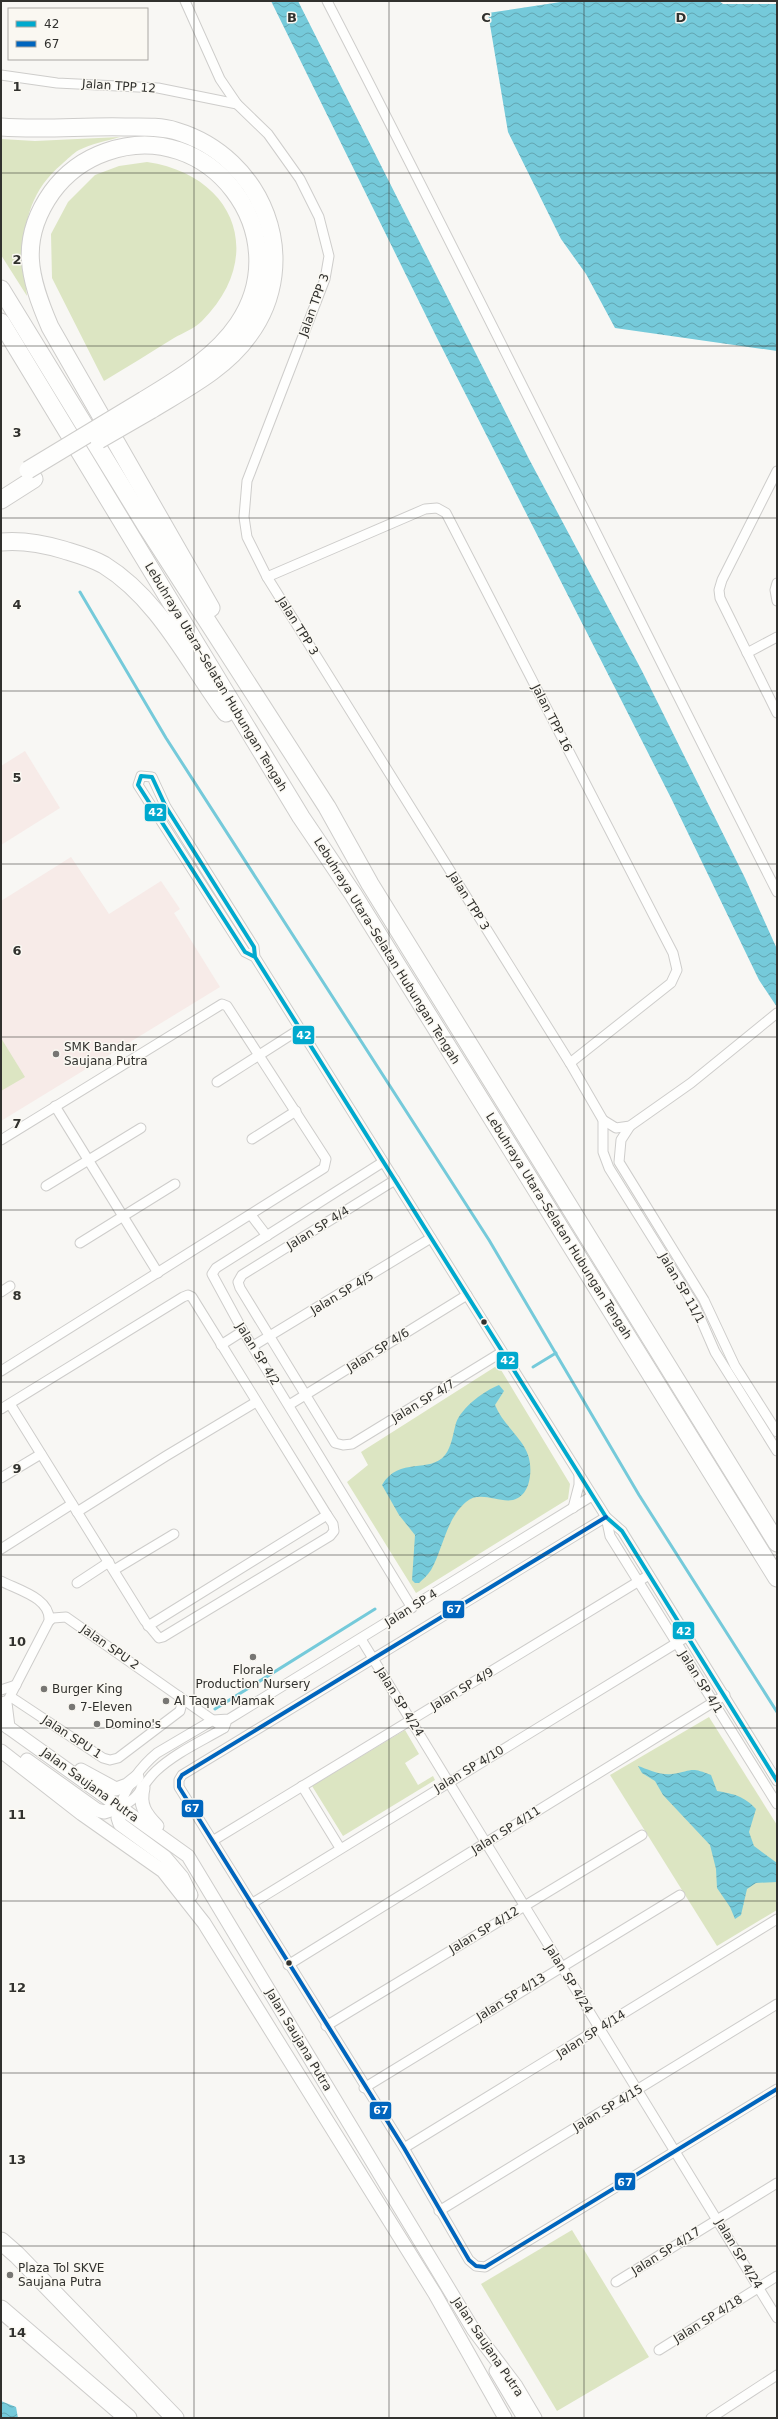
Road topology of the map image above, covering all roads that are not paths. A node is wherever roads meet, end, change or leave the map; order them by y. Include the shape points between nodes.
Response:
1 (185, 1) edge
2 (327, 1) edge
3 (1, 75) edge
4 (237, 104) junction
5 (1, 126) edge
6 (1, 289) edge
7 (1, 322) edge
8 (147, 405) junction
9 (777, 471) edge
10 (31, 474) junction
11 (1, 486) edge
12 (1, 500) edge
13 (1, 542) edge
14 (267, 577) junction
15 (777, 582) edge
16 (777, 601) edge
17 (777, 637) edge
18 (747, 653) junction
19 (777, 713) edge
20 (327, 807) junction
21 (301, 817) junction
22 (777, 892) edge
23 (255, 957) junction
24 (777, 1013) edge
25 (300, 1029) junction
26 (259, 1054) junction
27 (570, 1063) junction
28 (217, 1082) dead end
29 (55, 1106) junction
30 (296, 1111) junction
31 (603, 1120) junction
32 (630, 1126) junction
33 (140, 1128) dead end
34 (252, 1139) dead end
35 (1, 1140) edge
36 (88, 1160) junction
37 (383, 1162) junction
38 (395, 1180) junction
39 (176, 1184) dead end
40 (46, 1186) dead end
41 (252, 1215) junction
42 (123, 1217) junction
43 (267, 1236) junction
44 (431, 1238) junction
45 (80, 1243) dead end
46 (158, 1273) junction
47 (10, 1286) dead end
48 (1, 1292) edge
49 (467, 1296) junction
50 (243, 1331) junction
51 (269, 1338) junction
52 (221, 1345) junction
53 (253, 1346) junction
54 (502, 1352) junction
55 (1, 1371) edge
56 (305, 1396) junction
57 (256, 1402) junction
58 (10, 1404) junction
59 (289, 1405) junction
60 (1, 1409) edge
61 (777, 1432) edge
62 (777, 1451) edge
63 (41, 1454) junction
64 (579, 1475) junction
65 (1, 1478) edge
66 (592, 1496) junction
67 (72, 1504) junction
68 (572, 1508) junction
69 (78, 1512) junction
70 (327, 1515) junction
71 (606, 1517) junction
72 (174, 1534) dead end
73 (777, 1543) edge
74 (1, 1549) edge
75 (111, 1566) junction
76 (649, 1575) junction
77 (777, 1578) edge
78 (1, 1581) edge
79 (638, 1581) junction
80 (77, 1583) dead end
81 (412, 1608) junction
82 (49, 1621) junction
83 (148, 1626) junction
84 (688, 1636) junction
85 (361, 1640) junction
86 (677, 1643) junction
87 (372, 1658) junction
88 (725, 1695) junction
89 (180, 1696) junction
90 (4, 1698) edge
91 (714, 1702) junction
92 (229, 1719) junction
93 (213, 1720) junction
94 (411, 1720) junction
95 (9, 1727) edge
96 (224, 1728) junction
97 (1, 1744) edge
98 (1, 1751) edge
99 (448, 1781) junction
100 (777, 1781) edge
101 (140, 1782) junction
102 (302, 1786) junction
103 (777, 1804) edge
104 (120, 1807) junction
105 (642, 1835) dead end
106 (214, 1840) junction
107 (486, 1843) junction
108 (178, 1847) junction
109 (340, 1848) junction
110 (680, 1895) dead end
111 (252, 1904) junction
112 (524, 1905) junction
113 (777, 1919) edge
114 (204, 1923) junction
115 (288, 1965) junction
116 (562, 1966) junction
117 (777, 2004) edge
118 (326, 2026) junction
119 (600, 2029) junction
120 (364, 2088) junction
121 (777, 2088) edge
122 (638, 2090) junction
123 (404, 2148) junction
124 (675, 2151) junction
125 (777, 2183) edge
126 (439, 2210) junction
127 (718, 2219) junction
128 (1, 2241) edge
129 (777, 2276) edge
130 (616, 2282) dead end
131 (758, 2288) junction
132 (1, 2309) edge
133 (777, 2318) edge
134 (473, 2329) junction
135 (658, 2350) dead end
136 (477, 2368) junction
137 (777, 2375) edge
138 (128, 2418) edge
139 (175, 2418) edge
140 (505, 2418) edge
141 (509, 2418) edge
142 (524, 2418) edge
143 (535, 2418) edge
144 (711, 2418) edge

1 - 4 street, Jalan TPP 3 via 220,79
2 - 22 street
3 - 4 street, Jalan TPP 12 via 57,83 158,88
4 - 14 street, Jalan TPP 3 via 268,134 300,179 319,217 329,256 325,279 247,481 244,517 247,538
5 - 8 highway via 151,127 175,131 200,140 217,150 251,184 262,203 274,248 273,272 262,315 248,336 209,373
6 - 20 highway, Lebuhraya Utara–Selatan Hubungan Tengah via 148,529
7 - 21 highway, Lebuhraya Utara–Selatan Hubungan Tengah
8 - 10 highway, bridge
8 - 20 highway via 204,360 238,324 254,290 257,256 254,233 247,212 237,194 223,178 192,155 157,145 139,144 116,148 96,156 76,166 57,185 35,223 30,246 32,280 50,328
9 - 18 street via 719,590 720,598
10 - 11 highway
10 - 12 highway
13 - 21 highway via 32,543 80,555 104,565 130,586 143,598 173,636
14 - 27 street, Jalan TPP 3
14 - 27 street, Jalan TPP 16 via 425,509 436,508 446,513 669,946 677,970 671,983
15 - 16 street
17 - 18 street
18 - 19 street
20 - 73 highway, Lebuhraya Utara–Selatan Hubungan Tengah via 370,884
21 - 77 highway, Lebuhraya Utara–Selatan Hubungan Tengah via 353,894
23 - 23 street, Jalan SP 4/1 via 245,952 138,785 141,776 152,777 166,807 254,947
23 - 25 street, Jalan SP 4/1
24 - 32 street via 744,1037 691,1083
25 - 26 street
25 - 37 street, Jalan SP 4/1
26 - 28 street
26 - 29 street via 227,1006 222,1004
26 - 30 street
27 - 31 street, Jalan TPP 3
29 - 35 street
29 - 36 street
30 - 34 street
30 - 41 street via 326,1159 326,1164 324,1168
31 - 32 street via 616,1128
31 - 62 street, Jalan SP 11/1 via 603,1152 609,1168 695,1306 715,1352
32 - 61 street, Jalan SP 11/1 via 621,1140 619,1162 704,1300 735,1366
33 - 36 street
36 - 40 street
36 - 42 street
37 - 38 street, Jalan SP 4/1
37 - 43 street, Jalan SP 4/2
38 - 44 street, Jalan SP 4/1
38 - 51 street, Jalan SP 4/4 via 242,1275 238,1282 240,1288
39 - 42 street
41 - 43 street
41 - 46 street
42 - 45 street
42 - 46 street
43 - 50 street, Jalan SP 4/2 via 216,1268 212,1274
44 - 49 street, Jalan SP 4/1
44 - 51 street, Jalan SP 4/5
46 - 55 street
47 - 48 street
49 - 54 street, Jalan SP 4/1
49 - 56 street, Jalan SP 4/6
50 - 52 street
50 - 53 street, Jalan SP 4/2
51 - 53 street, Jalan SP 4/5
51 - 56 street
52 - 57 street
52 - 58 street via 192,1297 188,1295
53 - 59 street, Jalan SP 4/2
54 - 56 street, Jalan SP 4/7 via 352,1444 335,1443
54 - 64 street, Jalan SP 4/1
56 - 59 street, Jalan SP 4/6
57 - 69 street
57 - 70 street
58 - 60 street
58 - 63 street
59 - 81 street, Jalan SP 4/2
63 - 65 street
63 - 67 street
64 - 66 street, Jalan SP 4/1
64 - 68 street via 579,1485
66 - 68 street, Jalan SP 4
66 - 71 street, Jalan SP 4/1
67 - 69 street
67 - 74 street
68 - 81 street, Jalan SP 4
69 - 75 street
70 - 83 street
70 - 83 street via 334,1531 330,1536 163,1637 155,1636
71 - 76 street, Jalan SP 4/1 via 622,1531
71 - 79 street, Jalan SP 4/1 via 610,1536
71 - 87 street
72 - 75 street
75 - 80 street
75 - 83 street
76 - 79 street, Jalan SP 4/9
76 - 84 street, Jalan SP 4/1
78 - 82 street via 43,1603
79 - 86 street, Jalan SP 4/1
79 - 94 street, Jalan SP 4/9
81 - 85 street, Jalan SP 4
82 - 89 street, Jalan SPU 2 via 53,1618 66,1617
82 - 90 street via 16,1685
84 - 86 street, Jalan SP 4/10
84 - 88 street, Jalan SP 4/1
85 - 87 street, Jalan SP 4/24
85 - 92 street, Jalan SP 4
86 - 91 street, Jalan SP 4/1
86 - 99 street, Jalan SP 4/10
87 - 94 street, Jalan SP 4/24
87 - 106 street via 182,1775 179,1787
88 - 91 street, Jalan SP 4/11
88 - 100 street, Jalan SP 4/1
89 - 90 street, Jalan SPU 1 via 180,1711 118,1758 110,1760
89 - 93 street, Jalan SPU 2
90 - 95 main road
91 - 103 street, Jalan SP 4/1
91 - 107 street, Jalan SP 4/11
92 - 93 street, Jalan SP 4
92 - 96 street, Jalan SP 4
93 - 96 street, Jalan SPU 2
93 - 101 street, Jalan SP 4 via 157,1753
94 - 99 street, Jalan SP 4/24
94 - 102 street, Jalan SP 4/9
95 - 101 main road via 116,1789
95 - 104 main road, Jalan Saujana Putra
96 - 101 street, Jalan SP 4
97 - 104 main road via 97,1810 104,1812
98 - 114 main road, Jalan Saujana Putra via 82,1814 163,1871
99 - 107 street, Jalan SP 4/24
99 - 109 street, Jalan SP 4/10
101 - 104 street, Jalan SP 4 via 124,1794
101 - 104 street, Jalan SP 4 via 133,1802
101 - 108 main road via 142,1808
102 - 106 street, Jalan SP 4/9
102 - 109 street
104 - 108 main road, Jalan Saujana Putra
104 - 114 main road via 120,1824 174,1866
105 - 112 street, Jalan SP 4/12
106 - 111 street
107 - 112 street, Jalan SP 4/24
107 - 115 street, Jalan SP 4/11
108 - 134 main road, Jalan Saujana Putra via 196,1867
109 - 111 street, Jalan SP 4/10
110 - 116 street, Jalan SP 4/13
111 - 115 street
112 - 116 street, Jalan SP 4/24
112 - 118 street, Jalan SP 4/12
113 - 119 street, Jalan SP 4/14
114 - 136 main road, Jalan Saujana Putra via 435,2294
115 - 118 street
116 - 119 street, Jalan SP 4/24
116 - 120 street, Jalan SP 4/13
117 - 122 street, Jalan SP 4/15
118 - 120 street
119 - 122 street, Jalan SP 4/24
119 - 123 street, Jalan SP 4/14
120 - 123 street
121 - 124 street
122 - 124 street, Jalan SP 4/24
122 - 126 street, Jalan SP 4/15
123 - 126 street
124 - 126 street via 485,2267 476,2266 469,2260
124 - 127 street, Jalan SP 4/24
125 - 127 street, Jalan SP 4/17
127 - 130 street, Jalan SP 4/17
127 - 131 street, Jalan SP 4/24
128 - 139 highway via 17,2254
129 - 131 street, Jalan SP 4/18
131 - 133 street, Jalan SP 4/24
131 - 135 street, Jalan SP 4/18
132 - 138 highway
134 - 142 main road
134 - 143 main road, Jalan Saujana Putra via 516,2386
136 - 140 main road, Jalan Saujana Putra
136 - 141 main road
137 - 144 street

